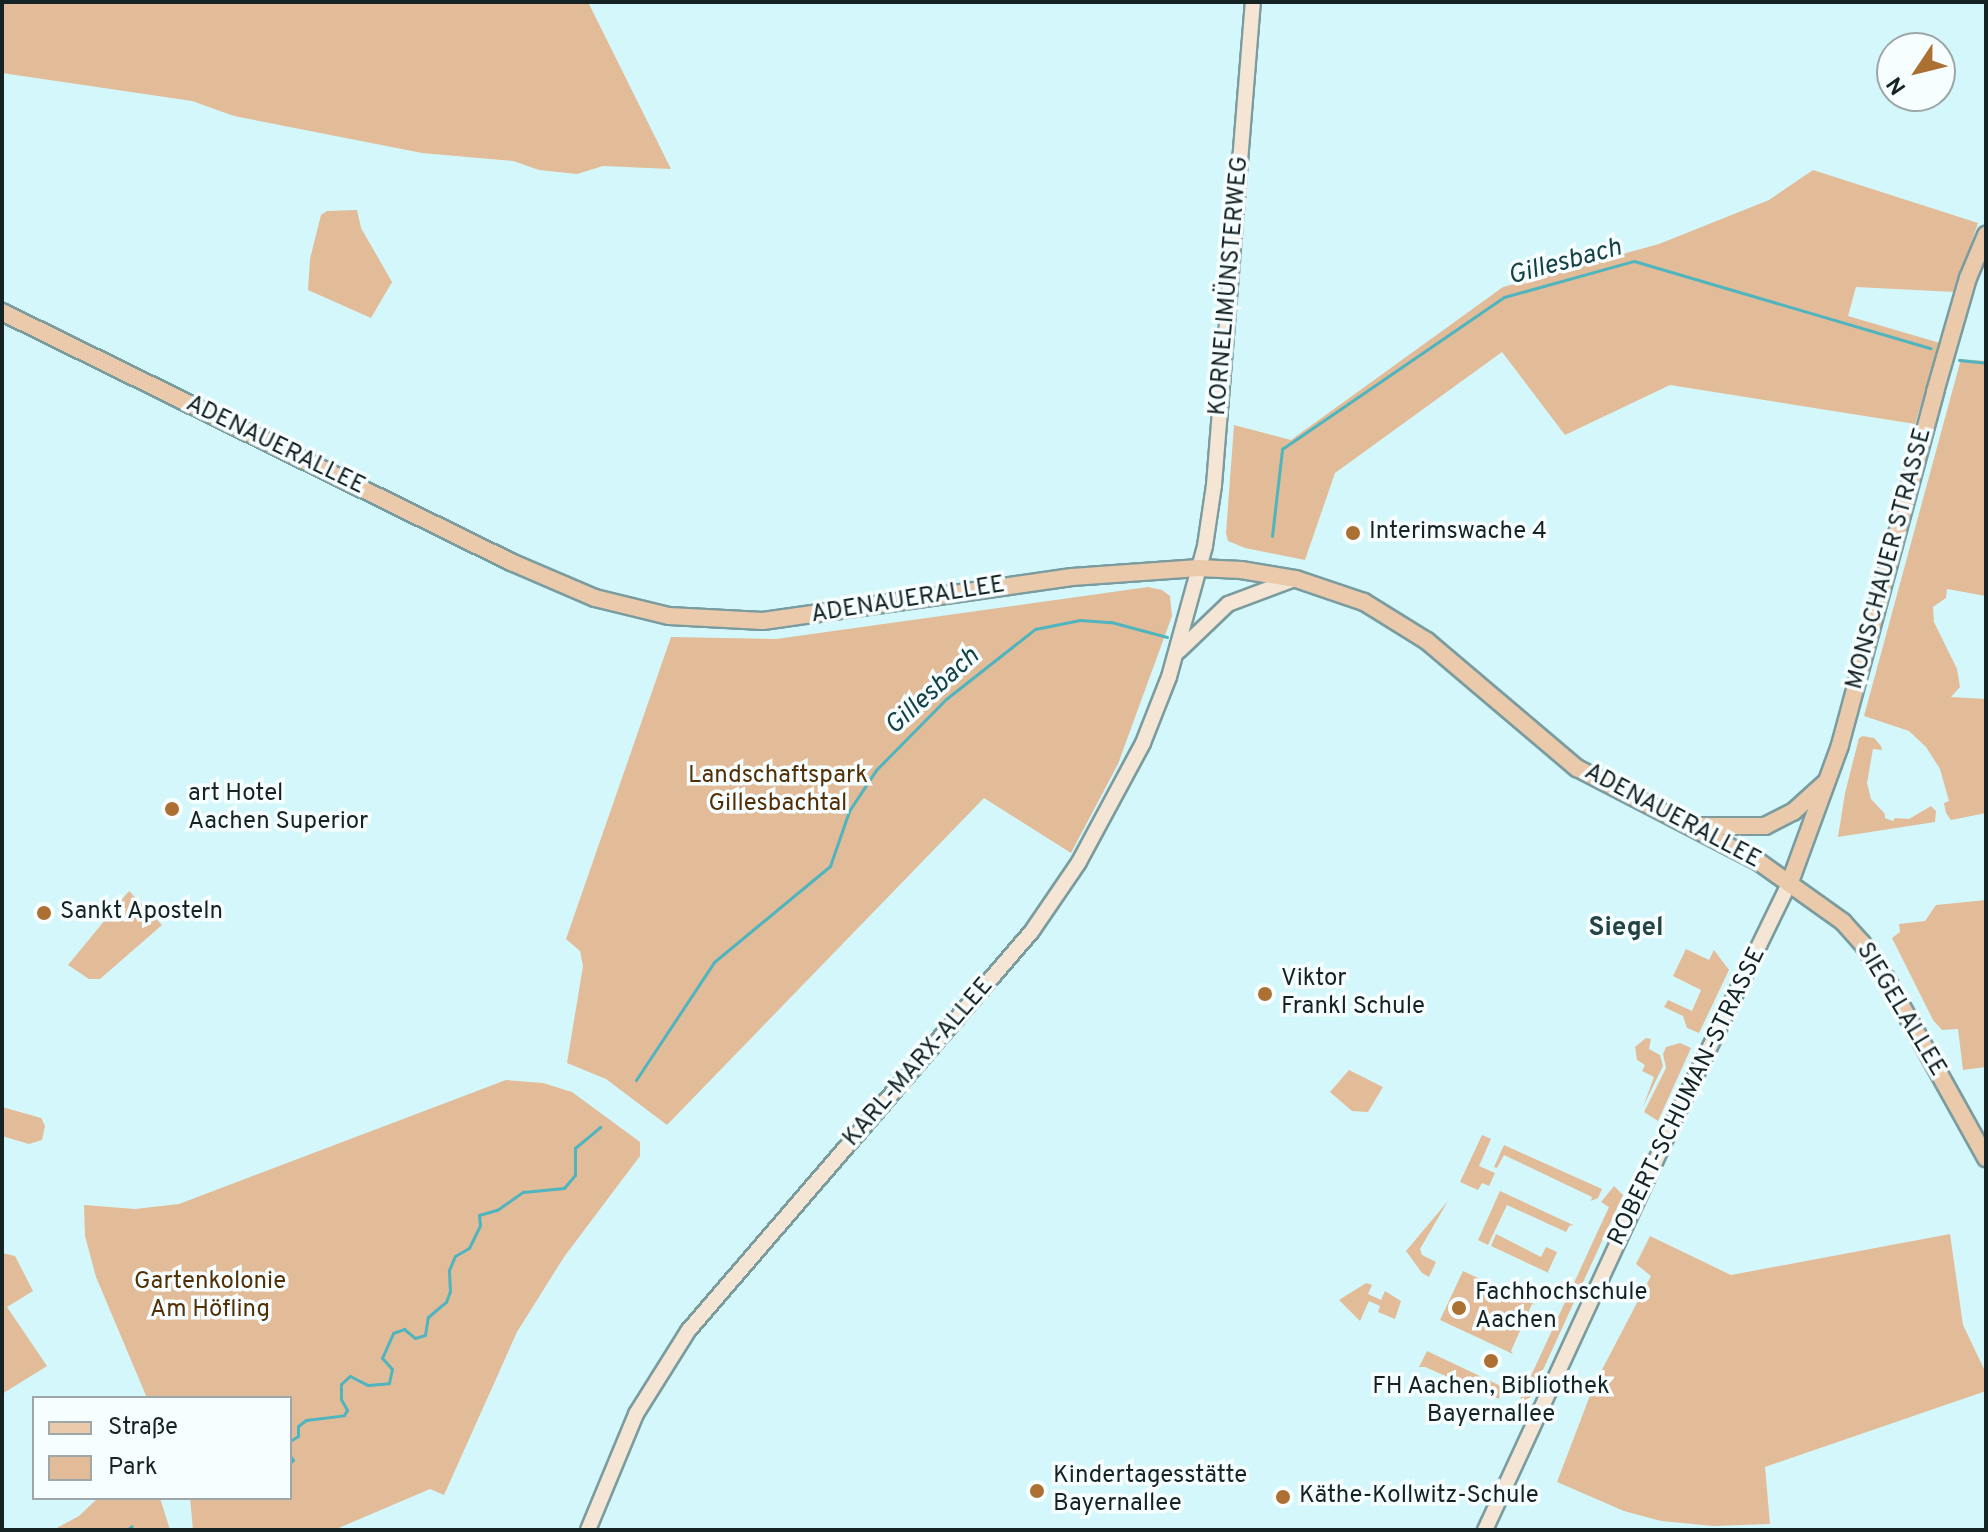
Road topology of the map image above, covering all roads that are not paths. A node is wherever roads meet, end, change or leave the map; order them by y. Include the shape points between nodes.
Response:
1 (1253, 2) edge
2 (1986, 235) edge
3 (2, 312) edge
4 (1199, 568) junction
5 (1296, 579) junction
6 (1176, 654) junction
7 (1828, 779) junction
8 (1686, 825) junction
9 (1790, 882) junction
10 (1986, 1158) edge
11 (588, 1530) edge
12 (1485, 1530) edge

1 - 4 street, KORNELIMÜNSTERWEG via 1214,485
2 - 7 main road, MONSCHAUER STRASSE via 1968,278
3 - 4 main road, ADENAUERALLEE via 511,562 595,598 654,613 763,621 1072,577
4 - 5 main road, ADENAUERALLEE
4 - 6 street, KARL-MARX-ALLEE
5 - 6 street via 1228,604
5 - 8 main road, ADENAUERALLEE via 1364,602 1398,620 1577,768
6 - 11 street, KARL-MARX-ALLEE via 1143,743 1079,862 987,986 688,1331 636,1414
7 - 8 main road via 1793,812 1765,826
7 - 9 main road, MONSCHAUER STRASSE
8 - 9 main road, ADENAUERALLEE
9 - 10 main road, SIEGELALLEE via 1843,922 1865,947
9 - 12 street, ROBERT-SCHUMAN-STRASSE

